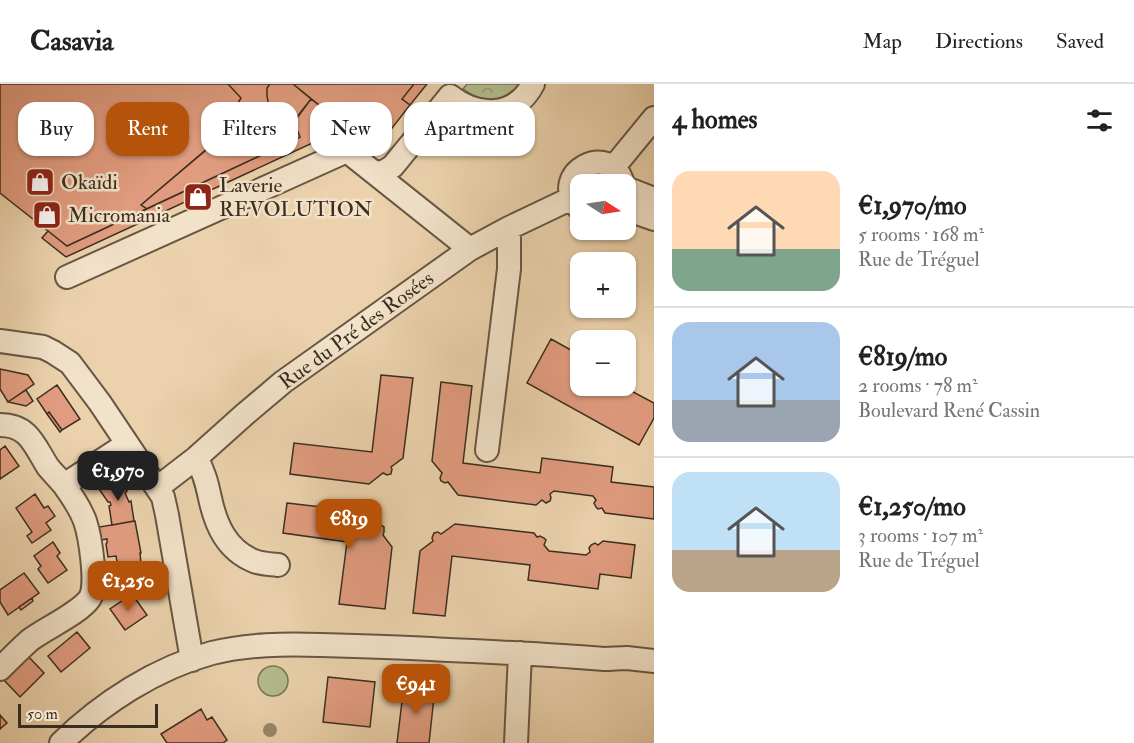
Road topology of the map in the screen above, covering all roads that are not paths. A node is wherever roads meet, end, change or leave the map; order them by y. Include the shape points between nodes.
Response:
1 (533, 84) edge
2 (654, 118) edge
3 (376, 174) junction
4 (574, 174) edge
5 (616, 174) edge
6 (619, 174) edge
7 (636, 192) edge
8 (654, 199) edge
9 (570, 206) edge
10 (636, 213) edge
11 (654, 219) edge
12 (509, 228) junction
13 (470, 249) junction
14 (67, 278) dead end
15 (0, 341) edge
16 (0, 425) edge
17 (127, 444) junction
18 (487, 450) dead end
19 (196, 458) junction
20 (64, 485) junction
21 (157, 488) junction
22 (278, 565) dead end
23 (520, 653) junction
24 (607, 659) junction
25 (192, 660) junction
26 (654, 661) edge
27 (0, 669) edge
28 (654, 671) edge
29 (64, 742) edge
30 (516, 743) edge

1 - 3 street via 514,105 493,111 469,108 450,96 393,166
2 - 6 street
3 - 13 street
3 - 14 street via 347,151
4 - 5 street, Rue du Pré des Rosées via 591,163 602,163
7 - 8 street
9 - 12 street, Rue du Pré des Rosées
10 - 11 street
12 - 13 street, Rue du Pré des Rosées
12 - 18 street via 509,269
13 - 19 street, Rue du Pré des Rosées via 283,382
15 - 17 street via 43,347 70,363
16 - 20 street via 14,426 27,434
17 - 20 street
17 - 21 street
19 - 21 street, Rue du Pré des Rosées
19 - 22 street via 204,471 216,520 229,545 256,562
20 - 27 street via 87,530 94,577 91,595 80,608 30,640
21 - 25 street via 167,515
23 - 24 street
23 - 25 street via 267,645 235,648
23 - 30 street
24 - 26 street
24 - 28 street
25 - 29 street via 154,675 119,697

